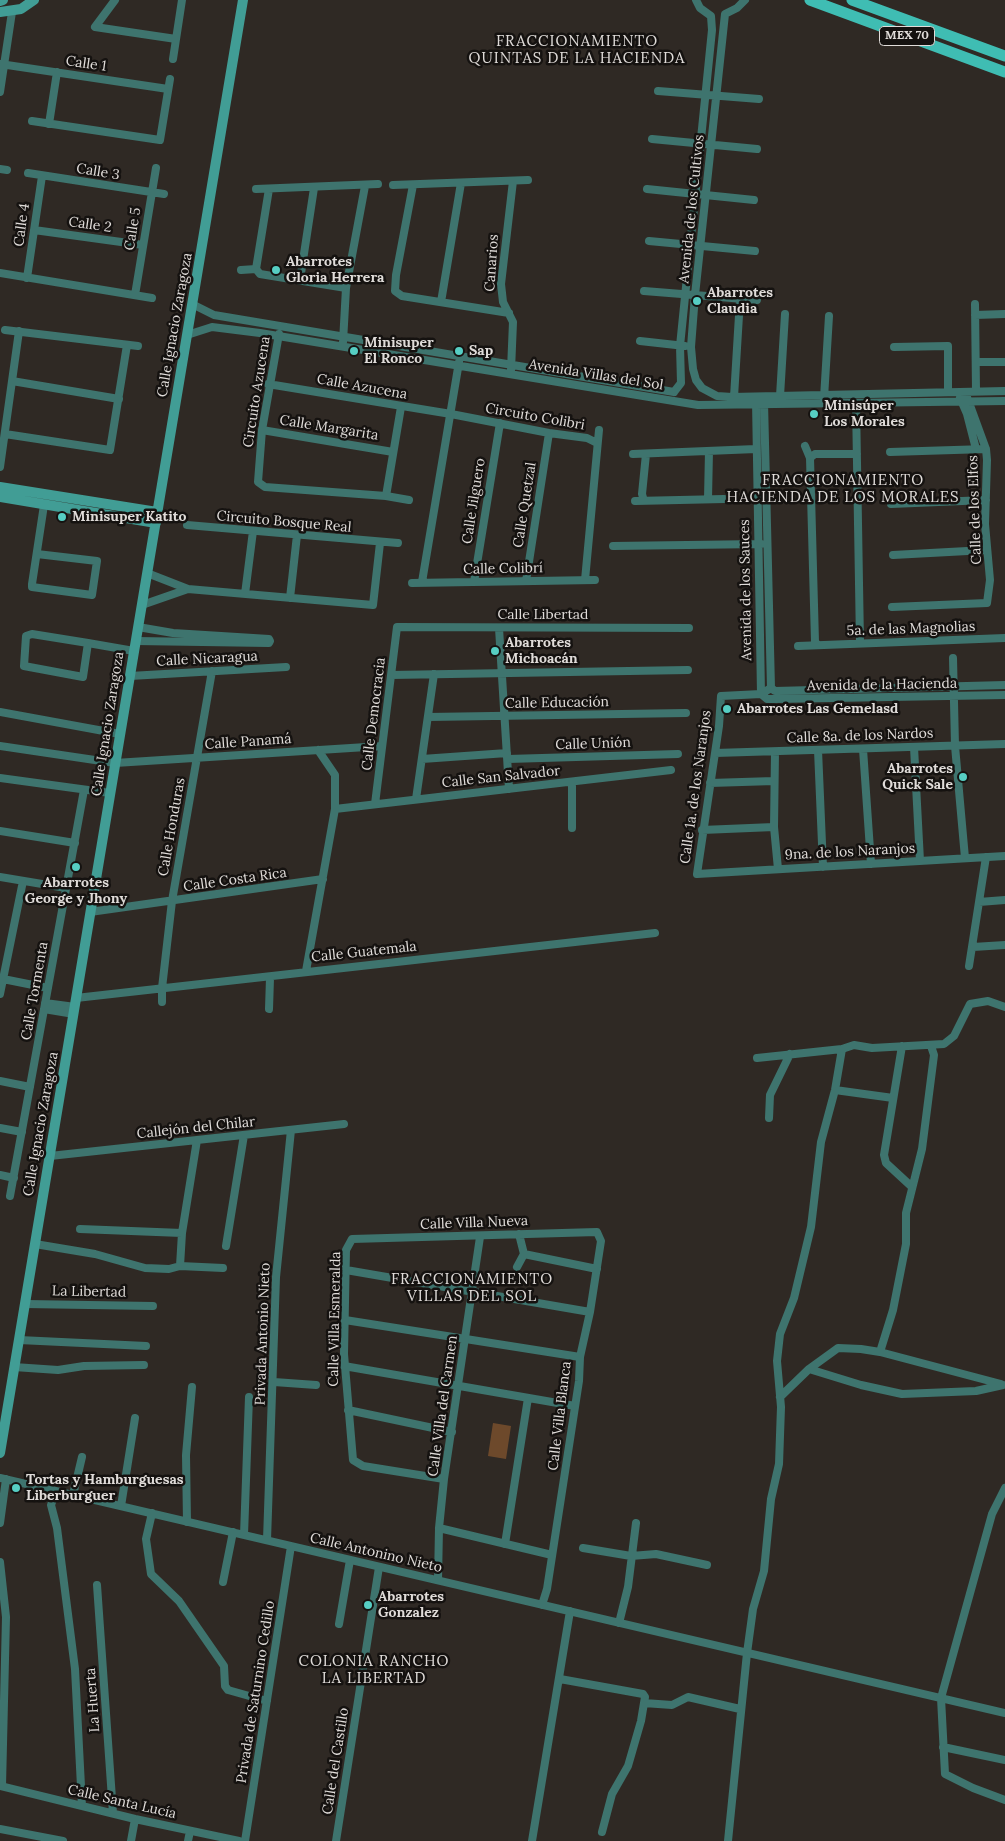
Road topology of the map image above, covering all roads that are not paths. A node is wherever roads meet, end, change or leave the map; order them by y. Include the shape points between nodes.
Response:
1 (34, 0) edge
2 (115, 0) edge
3 (182, 0) edge
4 (243, 0) edge
5 (696, 0) edge
6 (745, 0) edge
7 (810, 0) edge
8 (852, 0) edge
9 (0, 12) edge
10 (12, 12) junction
11 (725, 14) junction
12 (711, 16) junction
13 (176, 39) junction
14 (1005, 56) edge
15 (173, 59) dead end
16 (2, 64) edge
17 (56, 72) junction
18 (1005, 72) edge
19 (170, 79) dead end
20 (168, 89) junction
21 (658, 91) dead end
22 (0, 92) edge
23 (706, 95) junction
24 (718, 96) junction
25 (759, 100) dead end
26 (32, 121) dead end
27 (49, 124) junction
28 (652, 139) dead end
29 (701, 144) junction
30 (712, 144) junction
31 (757, 149) dead end
32 (156, 168) dead end
33 (28, 174) dead end
34 (42, 176) junction
35 (528, 180) dead end
36 (513, 181) junction
37 (461, 183) junction
38 (378, 184) dead end
39 (413, 184) junction
40 (364, 186) junction
41 (393, 186) dead end
42 (269, 188) junction
43 (314, 188) junction
44 (256, 189) dead end
45 (647, 189) dead end
46 (152, 192) junction
47 (164, 194) dead end
48 (696, 194) junction
49 (706, 195) junction
50 (754, 200) dead end
51 (34, 230) junction
52 (649, 241) dead end
53 (143, 245) junction
54 (690, 245) junction
55 (700, 246) junction
56 (755, 251) dead end
57 (256, 269) junction
58 (241, 270) dead end
59 (0, 273) edge
60 (27, 278) junction
61 (300, 280) junction
62 (346, 288) junction
63 (644, 291) dead end
64 (685, 294) junction
65 (135, 295) junction
66 (695, 295) junction
67 (152, 298) dead end
68 (740, 299) junction
69 (757, 300) dead end
70 (441, 302) junction
71 (192, 304) junction
72 (975, 304) dead end
73 (509, 313) junction
74 (785, 314) dead end
75 (1005, 314) edge
76 (214, 315) junction
77 (975, 315) junction
78 (829, 316) dead end
79 (280, 326) junction
80 (212, 327) junction
81 (5, 330) dead end
82 (19, 331) junction
83 (187, 335) junction
84 (279, 336) junction
85 (344, 337) junction
86 (640, 341) dead end
87 (127, 345) junction
88 (138, 346) dead end
89 (680, 346) junction
90 (342, 347) junction
91 (692, 347) junction
92 (894, 347) dead end
93 (461, 357) junction
94 (976, 362) junction
95 (1005, 362) edge
96 (512, 365) junction
97 (458, 366) junction
98 (510, 374) junction
99 (12, 381) junction
100 (268, 384) junction
101 (622, 388) junction
102 (948, 391) junction
103 (962, 391) junction
104 (976, 391) junction
105 (1005, 391) edge
106 (674, 392) junction
107 (824, 394) junction
108 (780, 396) junction
109 (734, 397) junction
110 (760, 397) junction
111 (119, 398) junction
112 (1005, 400) edge
113 (965, 401) junction
114 (676, 402) junction
115 (823, 404) junction
116 (856, 404) junction
117 (760, 406) junction
118 (401, 407) junction
119 (451, 414) junction
120 (500, 423) junction
121 (262, 430) junction
122 (599, 430) dead end
123 (549, 433) junction
124 (5, 434) junction
125 (597, 444) junction
126 (805, 446) dead end
127 (986, 448) junction
128 (756, 449) junction
129 (976, 449) junction
130 (709, 451) junction
131 (393, 452) junction
132 (890, 452) dead end
133 (633, 454) dead end
134 (646, 454) junction
135 (857, 454) junction
136 (810, 458) junction
137 (0, 467) edge
138 (0, 487) edge
139 (386, 496) junction
140 (0, 497) edge
141 (708, 499) junction
142 (724, 499) dead end
143 (409, 500) dead end
144 (986, 500) junction
145 (635, 501) dead end
146 (644, 501) junction
147 (104, 504) junction
148 (891, 504) dead end
149 (44, 505) junction
150 (157, 512) junction
151 (102, 515) junction
152 (156, 523) junction
153 (186, 525) dead end
154 (253, 531) junction
155 (297, 536) junction
156 (380, 543) junction
157 (398, 543) dead end
158 (757, 544) junction
159 (767, 544) junction
160 (613, 546) dead end
161 (986, 550) junction
162 (37, 554) junction
163 (893, 555) dead end
164 (147, 573) junction
165 (585, 580) junction
166 (595, 580) dead end
167 (526, 581) junction
168 (422, 582) junction
169 (474, 582) junction
170 (412, 583) dead end
171 (188, 589) junction
172 (245, 594) junction
173 (290, 598) junction
174 (142, 605) junction
175 (892, 607) dead end
176 (138, 627) junction
177 (397, 627) joint
178 (499, 628) junction
179 (689, 628) dead end
180 (172, 633) junction
181 (1005, 638) edge
182 (172, 642) junction
183 (88, 643) junction
184 (860, 643) junction
185 (817, 644) junction
186 (135, 646) junction
187 (798, 646) dead end
188 (953, 658) dead end
189 (286, 667) dead end
190 (688, 670) dead end
191 (212, 671) junction
192 (502, 673) junction
193 (391, 674) junction
194 (434, 674) junction
195 (130, 676) junction
196 (1005, 686) edge
197 (952, 687) junction
198 (771, 688) junction
199 (761, 694) junction
200 (1005, 695) edge
201 (952, 696) junction
202 (0, 712) edge
203 (686, 713) dead end
204 (505, 716) junction
205 (428, 717) junction
206 (120, 734) junction
207 (1005, 744) edge
208 (0, 746) edge
209 (382, 746) junction
210 (955, 746) junction
211 (914, 747) junction
212 (863, 749) junction
213 (318, 750) junction
214 (818, 750) junction
215 (775, 752) junction
216 (715, 753) junction
217 (678, 754) dead end
218 (507, 756) junction
219 (198, 758) junction
220 (422, 759) junction
221 (115, 763) junction
222 (671, 770) dead end
223 (0, 778) edge
224 (572, 782) junction
225 (774, 782) junction
226 (710, 783) junction
227 (509, 789) junction
228 (84, 790) junction
229 (110, 793) junction
230 (416, 799) junction
231 (375, 804) junction
232 (335, 809) junction
233 (774, 827) junction
234 (572, 828) dead end
235 (702, 830) junction
236 (0, 831) edge
237 (75, 843) junction
238 (1005, 856) edge
239 (986, 857) junction
240 (965, 858) junction
241 (920, 861) junction
242 (871, 864) junction
243 (823, 867) junction
244 (778, 869) junction
245 (697, 874) joint
246 (0, 877) edge
247 (323, 879) junction
248 (23, 881) junction
249 (66, 888) junction
250 (1005, 900) edge
251 (172, 902) junction
252 (979, 902) junction
253 (90, 912) junction
254 (655, 933) dead end
255 (1005, 945) edge
256 (973, 947) junction
257 (969, 966) dead end
258 (306, 971) junction
259 (270, 978) junction
260 (3, 979) junction
261 (48, 988) junction
262 (162, 988) junction
263 (0, 994) edge
264 (162, 1002) dead end
265 (45, 1006) junction
266 (75, 1006) junction
267 (1005, 1007) edge
268 (269, 1009) dead end
269 (902, 1046) junction
270 (931, 1046) junction
271 (842, 1049) junction
272 (790, 1054) junction
273 (757, 1058) dead end
274 (0, 1081) edge
275 (30, 1086) junction
276 (835, 1090) junction
277 (893, 1098) junction
278 (769, 1118) dead end
279 (344, 1124) dead end
280 (0, 1128) edge
281 (291, 1130) junction
282 (22, 1132) junction
283 (244, 1135) junction
284 (196, 1140) junction
285 (50, 1156) junction
286 (0, 1175) edge
287 (14, 1178) junction
288 (912, 1187) junction
289 (10, 1196) dead end
290 (80, 1229) dead end
291 (597, 1232) joint
292 (182, 1233) junction
293 (519, 1234) junction
294 (480, 1237) junction
295 (352, 1239) joint
296 (35, 1244) junction
297 (226, 1246) dead end
298 (524, 1254) junction
299 (180, 1266) junction
300 (517, 1267) dead end
301 (223, 1268) dead end
302 (597, 1269) junction
303 (346, 1270) junction
304 (472, 1293) junction
305 (25, 1304) junction
306 (154, 1306) dead end
307 (590, 1312) junction
308 (345, 1320) junction
309 (19, 1340) junction
310 (465, 1340) junction
311 (146, 1346) dead end
312 (880, 1352) junction
313 (580, 1357) junction
314 (144, 1365) dead end
315 (344, 1366) junction
316 (14, 1367) junction
317 (809, 1369) junction
318 (274, 1382) junction
319 (316, 1385) dead end
320 (1004, 1385) edge
321 (192, 1387) dead end
322 (458, 1387) junction
323 (249, 1397) dead end
324 (780, 1397) junction
325 (528, 1398) junction
326 (575, 1406) junction
327 (348, 1410) junction
328 (135, 1418) dead end
329 (452, 1432) junction
330 (0, 1453) edge
331 (82, 1457) dead end
332 (124, 1465) dead end
333 (3, 1479) edge
334 (444, 1479) junction
335 (1005, 1488) edge
336 (56, 1491) junction
337 (73, 1495) junction
338 (120, 1506) junction
339 (152, 1513) junction
340 (187, 1522) junction
341 (0, 1523) edge
342 (636, 1523) dead end
343 (439, 1528) junction
344 (233, 1532) junction
345 (244, 1535) junction
346 (267, 1540) junction
347 (505, 1544) junction
348 (291, 1546) junction
349 (583, 1548) dead end
350 (552, 1555) junction
351 (632, 1556) junction
352 (350, 1560) junction
353 (0, 1562) edge
354 (707, 1565) dead end
355 (379, 1567) junction
356 (438, 1580) junction
357 (223, 1582) dead end
358 (97, 1585) dead end
359 (542, 1605) junction
360 (570, 1611) junction
361 (619, 1623) junction
362 (339, 1624) dead end
363 (747, 1653) junction
364 (560, 1679) junction
365 (941, 1698) junction
366 (267, 1700) junction
367 (644, 1703) junction
368 (740, 1709) junction
369 (1005, 1713) edge
370 (2, 1746) edge
371 (943, 1747) junction
372 (1005, 1760) edge
373 (1, 1786) edge
374 (1005, 1800) edge
375 (82, 1806) junction
376 (113, 1813) junction
377 (135, 1819) junction
378 (0, 1829) edge
379 (190, 1831) junction
380 (602, 1832) dead end
381 (63, 1841) edge
382 (131, 1841) edge
383 (188, 1841) edge
384 (239, 1841) edge
385 (245, 1841) edge
386 (336, 1841) edge
387 (532, 1841) edge
388 (728, 1841) edge

1 - 10 main road
2 - 13 street via 95,28
3 - 13 street
4 - 71 main road, Calle Ignacio Zaragoza
5 - 12 street via 700,8
6 - 11 street
7 - 18 main road, MEX 70
8 - 14 main road, MEX 70
9 - 10 main road
10 - 16 street
11 - 12 street
11 - 24 street, Avenida de los Cultivos
12 - 23 street, Avenida de los Cultivos
13 - 15 street
16 - 17 street, Calle 1
16 - 22 street
17 - 20 street, Calle 1
17 - 27 street
19 - 20 street
20 - 27 street via 160,140
21 - 23 street
23 - 24 street
23 - 29 street, Avenida de los Cultivos
24 - 25 street
24 - 30 street, Avenida de los Cultivos
26 - 27 street
28 - 29 street
29 - 30 street
29 - 48 street, Avenida de los Cultivos
30 - 31 street
30 - 49 street, Avenida de los Cultivos
32 - 46 street, Calle 5
33 - 34 street, Calle 3
34 - 46 street, Calle 3
34 - 51 street, Calle 4
35 - 36 street
36 - 37 street
36 - 73 street, Canarios via 501,284 502,302
37 - 39 street
37 - 70 street
38 - 40 street
39 - 41 street
39 - 70 street via 396,275 396,291 402,296
40 - 43 street
40 - 62 street
42 - 43 street
42 - 44 street
42 - 57 street
43 - 61 street
45 - 48 street
46 - 47 street, Calle 3
46 - 53 street, Calle 5
48 - 49 street
48 - 54 street, Avenida de los Cultivos
49 - 50 street
49 - 55 street, Avenida de los Cultivos
51 - 53 street, Calle 2
51 - 60 street, Calle 4
52 - 54 street
53 - 65 street, Calle 5
54 - 55 street
54 - 64 street, Avenida de los Cultivos
55 - 56 street
55 - 66 street, Avenida de los Cultivos
57 - 58 street
57 - 61 street via 260,274
59 - 60 street
60 - 65 street
61 - 62 street
62 - 85 street
63 - 64 street
64 - 66 street
64 - 89 street, Avenida de los Cultivos
65 - 67 street
66 - 68 street
66 - 91 street, Avenida de los Cultivos
68 - 69 street
68 - 109 street
70 - 73 street
71 - 76 street, Avenida Villas del Sol
71 - 83 main road, Calle Ignacio Zaragoza
72 - 77 street
73 - 96 street, Canarios via 514,322
74 - 108 street
75 - 77 street
76 - 79 street, Avenida Villas del Sol
76 - 80 street
77 - 94 street
78 - 107 street
79 - 84 street, Circuito Azucena
79 - 85 street, Avenida Villas del Sol
80 - 83 street, Avenida Villas del Sol
80 - 84 street, Avenida Villas del Sol
81 - 82 street
82 - 87 street
82 - 99 street
83 - 150 main road, Calle Ignacio Zaragoza
84 - 90 street, Avenida Villas del Sol
84 - 100 street, Circuito Azucena
85 - 90 street
85 - 93 street, Avenida Villas del Sol
86 - 89 street
87 - 88 street
87 - 111 street
89 - 91 street
89 - 106 street, Avenida de los Cultivos via 682,383
90 - 97 street, Avenida Villas del Sol
91 - 109 street, Avenida de los Cultivos via 693,369 702,388 717,396
92 - 102 street via 948,346
93 - 96 street, Avenida Villas del Sol
93 - 97 street
94 - 95 street
94 - 104 street
96 - 98 street, Canarios
96 - 101 street, Avenida Villas del Sol
97 - 98 street, Avenida Villas del Sol
97 - 119 street
98 - 101 street, Avenida Villas del Sol
99 - 111 street
99 - 124 street
100 - 118 street, Calle Azucena
100 - 121 street, Circuito Azucena
101 - 106 street, Avenida Villas del Sol
101 - 114 street, Avenida Villas del Sol
102 - 103 street
102 - 107 street
103 - 104 street
103 - 113 street, Calle de los Elfos
104 - 105 street
106 - 114 street
107 - 108 street
107 - 115 street
108 - 110 street
109 - 110 street
110 - 117 street, Avenida de los Sauces
111 - 124 street via 110,450
112 - 113 street, Avenida Villas del Sol
113 - 116 street, Avenida Villas del Sol
113 - 127 street, Calle de los Elfos
113 - 129 street, Calle de los Elfos
114 - 117 street, Avenida Villas del Sol
115 - 116 street, Avenida Villas del Sol
115 - 117 street, Avenida Villas del Sol
116 - 135 street
117 - 128 street, Avenida de los Sauces
117 - 159 street, Avenida de los Sauces
118 - 119 street, Calle Azucena
118 - 131 street
119 - 120 street, Circuito Colibri
119 - 168 street
120 - 123 street, Circuito Colibri
120 - 169 street, Calle Jilguero
121 - 131 street, Calle Margarita
121 - 139 street, Circuito Azucena via 257,472 258,482 265,487
122 - 125 street
123 - 125 street, Circuito Colibri via 588,438
123 - 167 street, Calle Quetzal
124 - 137 street
125 - 165 street, Circuito Colibri
126 - 136 street
127 - 129 street
127 - 144 street, Calle de los Elfos
128 - 130 street
128 - 158 street, Avenida de los Sauces
129 - 132 street
130 - 134 street
130 - 141 street
131 - 139 street
133 - 134 street
134 - 146 street
135 - 136 street via 815,454
135 - 184 street
136 - 185 street
138 - 147 main road
139 - 143 street, Circuito Azucena
140 - 149 main road
141 - 142 street
141 - 146 street
144 - 148 street
144 - 161 street, Calle de los Elfos
145 - 146 street
147 - 150 main road
147 - 151 main road
149 - 151 main road
149 - 162 street
150 - 152 main road, Calle Ignacio Zaragoza
151 - 152 main road
152 - 164 main road, Calle Ignacio Zaragoza
153 - 154 street, Circuito Bosque Real
154 - 155 street, Circuito Bosque Real
154 - 172 street
155 - 156 street, Circuito Bosque Real
155 - 173 street
156 - 157 street, Circuito Bosque Real
156 - 173 street via 372,605
158 - 159 street
158 - 160 street
158 - 199 street, Avenida de los Sauces
159 - 198 street, Avenida de los Sauces
161 - 163 street
161 - 175 street, Calle de los Elfos via 990,580 987,603
162 - 162 street via 32,587 92,595 97,561
164 - 171 street
164 - 174 main road, Calle Ignacio Zaragoza
165 - 166 street, Calle Colibrí
165 - 167 street, Calle Colibrí
167 - 169 street, Calle Colibrí
168 - 169 street, Calle Colibrí
168 - 170 street, Calle Colibrí
171 - 172 street
171 - 174 street
172 - 173 street
174 - 176 main road, Calle Ignacio Zaragoza
176 - 180 street
176 - 186 main road, Calle Ignacio Zaragoza
177 - 178 street, Calle Libertad
177 - 193 street, Calle Democracia
178 - 179 street, Calle Libertad
178 - 192 street
180 - 182 street
180 - 182 street via 270,641
181 - 184 street, 5a. de las Magnolias
182 - 186 street
183 - 183 street via 28,635 22,662 29,668 83,677
183 - 186 street
184 - 185 street, 5a. de las Magnolias
185 - 187 street, 5a. de las Magnolias
186 - 195 main road, Calle Ignacio Zaragoza
188 - 197 street
189 - 191 street, Calle Nicaragua
190 - 192 street
191 - 195 street, Calle Nicaragua
191 - 219 street, Calle Honduras
192 - 194 street
192 - 204 street
193 - 194 street
193 - 209 street, Calle Democracia
194 - 205 street
195 - 206 main road, Calle Ignacio Zaragoza
196 - 197 street, Avenida de la Hacienda
197 - 198 street, Avenida de la Hacienda via 775,691
197 - 201 street
198 - 199 street, Calle 1a. de los Naranjos
199 - 201 street, Avenida de la Hacienda via 767,699
199 - 216 street, Calle 1a. de los Naranjos via 721,696
200 - 201 street, Avenida de la Hacienda
201 - 210 street
202 - 206 street
203 - 204 street, Calle Educación
204 - 205 street, Calle Educación
204 - 218 street
205 - 220 street
206 - 221 main road, Calle Ignacio Zaragoza
207 - 210 street, Calle 8a. de los Nardos
208 - 221 street, Calle Panamá
209 - 213 street, Calle Panamá
209 - 231 street, Calle Democracia
210 - 211 street, Calle 8a. de los Nardos
210 - 240 street
211 - 212 street, Calle 8a. de los Nardos
211 - 241 street
212 - 214 street, Calle 8a. de los Nardos
212 - 242 street
213 - 219 street, Calle Panamá
213 - 232 street via 335,775
214 - 215 street, Calle 8a. de los Nardos
214 - 243 street
215 - 216 street, Calle 8a. de los Nardos
215 - 225 street
216 - 226 street, Calle 1a. de los Naranjos
217 - 218 street, Calle Unión
218 - 220 street, Calle Unión
218 - 227 street
219 - 221 street, Calle Panamá
219 - 251 street, Calle Honduras
220 - 230 street
221 - 229 main road, Calle Ignacio Zaragoza
222 - 224 street, Calle San Salvador
223 - 228 street
224 - 227 street, Calle San Salvador
224 - 234 street
225 - 226 street
225 - 233 street
226 - 235 street, Calle 1a. de los Naranjos
227 - 230 street, Calle San Salvador
228 - 229 street
228 - 237 street, Calle Tormenta
229 - 253 main road, Calle Ignacio Zaragoza
230 - 231 street, Calle San Salvador
231 - 232 street, Calle San Salvador
232 - 247 street
233 - 235 street
233 - 244 street
235 - 245 street, Calle 1a. de los Naranjos
236 - 237 street
237 - 249 street, Calle Tormenta
238 - 239 street, 9na. de los Naranjos
239 - 240 street, 9na. de los Naranjos
239 - 252 street
240 - 241 street, 9na. de los Naranjos
241 - 242 street, 9na. de los Naranjos
242 - 243 street, 9na. de los Naranjos
243 - 244 street, 9na. de los Naranjos
244 - 245 street, 9na. de los Naranjos
246 - 248 street
247 - 251 street, Calle Costa Rica
247 - 258 street
248 - 249 street
248 - 260 street
249 - 261 street, Calle Tormenta
250 - 252 street
251 - 253 street, Calle Costa Rica
251 - 262 street, Calle Honduras
252 - 256 street
253 - 266 main road, Calle Ignacio Zaragoza
254 - 258 street, Calle Guatemala
255 - 256 street
256 - 257 street
258 - 259 street, Calle Guatemala
259 - 262 street, Calle Guatemala
259 - 268 street
260 - 261 street
260 - 263 street
261 - 265 street, Calle Tormenta
262 - 264 street, Calle Honduras
262 - 266 street, Calle Guatemala
265 - 266 street, Calle Guatemala
265 - 275 street, Calle Tormenta
266 - 285 main road, Calle Ignacio Zaragoza
267 - 270 street via 988,1001 970,1004 954,1036 944,1044
269 - 270 street
269 - 271 street via 872,1048 854,1045
269 - 277 street
270 - 288 street via 934,1055 922,1149
271 - 272 street
271 - 276 street
272 - 273 street
272 - 278 street via 770,1095
274 - 275 street
275 - 282 street, Calle Tormenta
276 - 277 street
276 - 324 street via 821,1142 811,1227 794,1298 780,1334
277 - 288 street via 884,1155 886,1163
279 - 281 street, Callejón del Chilar
280 - 282 street
281 - 283 street, Callejón del Chilar
281 - 318 street, Privada Antonio Nieto via 276,1278
282 - 287 street, Calle Tormenta
283 - 284 street, Callejón del Chilar
283 - 297 street
284 - 285 street, Callejón del Chilar
284 - 292 street
285 - 296 main road, Calle Ignacio Zaragoza
286 - 287 street
287 - 289 street, Calle Tormenta
288 - 312 street via 906,1213 906,1244 893,1310
290 - 292 street
291 - 293 street, Calle Villa Nueva
291 - 302 street, Calle Villa Blanca via 601,1241
292 - 299 street
293 - 294 street, Calle Villa Nueva
293 - 298 street
294 - 295 street, Calle Villa Nueva
294 - 304 street, Calle Villa del Carmen
295 - 303 street, Calle Villa Esmeralda via 346,1250
296 - 299 street via 95,1254 145,1268
296 - 305 main road, Calle Ignacio Zaragoza
298 - 300 street
298 - 302 street
299 - 301 street
302 - 307 street, Calle Villa Blanca
303 - 304 street
303 - 308 street, Calle Villa Esmeralda
304 - 307 street
304 - 310 street, Calle Villa del Carmen
305 - 306 street, La Libertad
305 - 309 main road, Calle Ignacio Zaragoza
307 - 313 street, Calle Villa Blanca
308 - 310 street
308 - 315 street, Calle Villa Esmeralda
309 - 311 street
309 - 316 main road, Calle Ignacio Zaragoza
310 - 313 street
310 - 322 street, Calle Villa del Carmen
312 - 317 street via 838,1348
312 - 320 street
313 - 326 street, Calle Villa Blanca
314 - 316 street via 58,1370
315 - 322 street
315 - 327 street, Calle Villa Esmeralda
316 - 330 main road, Calle Ignacio Zaragoza
317 - 320 street via 902,1394 976,1391
317 - 324 street
318 - 319 street
318 - 346 street, Privada Antonio Nieto
321 - 340 street via 186,1455
322 - 325 street
322 - 329 street, Calle Villa del Carmen
323 - 345 street
324 - 363 street via 779,1464 771,1499 764,1571 753,1609
325 - 326 street
325 - 347 street
326 - 350 street, Calle Villa Blanca
327 - 329 street
327 - 334 street, Calle Villa Esmeralda via 353,1460 363,1466
328 - 338 street
329 - 334 street, Calle Villa del Carmen
331 - 337 street
332 - 338 street
333 - 336 street, Calle Antonino Nieto
333 - 341 street
334 - 343 street, Calle Villa del Carmen
335 - 365 street via 992,1514
336 - 337 street, Calle Antonino Nieto
336 - 375 street via 51,1505 57,1528 75,1669
337 - 338 street, Calle Antonino Nieto
338 - 339 street, Calle Antonino Nieto
339 - 340 street, Calle Antonino Nieto
339 - 366 street via 146,1539 151,1574 179,1601 224,1666 228,1690
340 - 344 street, Calle Antonino Nieto
342 - 351 street
343 - 347 street
343 - 356 street, Calle Villa del Carmen
344 - 345 street, Calle Antonino Nieto
344 - 357 street
345 - 346 street, Calle Antonino Nieto
346 - 348 street, Calle Antonino Nieto
347 - 350 street
348 - 352 street, Calle Antonino Nieto
348 - 366 street, Privada de Saturnino Cedillo
349 - 351 street
350 - 359 street, Calle Villa Blanca
351 - 354 street via 656,1554
351 - 361 street
352 - 355 street, Calle Antonino Nieto
352 - 362 street
353 - 370 street via 6,1617
355 - 356 street, Calle Antonino Nieto
355 - 386 street, Calle del Castillo
356 - 359 street, Calle Antonino Nieto
358 - 376 street, La Huerta
359 - 360 street, Calle Antonino Nieto
360 - 361 street, Calle Antonino Nieto
360 - 364 street
361 - 363 street, Calle Antonino Nieto
363 - 365 street, Calle Antonino Nieto
363 - 368 street
364 - 367 street via 643,1694
364 - 387 street
365 - 369 street, Calle Antonino Nieto
365 - 371 street
366 - 385 street, Privada de Saturnino Cedillo
367 - 368 street via 672,1705 688,1697
367 - 380 street via 628,1766 612,1794
368 - 388 street
370 - 373 street
371 - 372 street
371 - 374 street via 946,1774
373 - 375 street, Calle Santa Lucía
375 - 376 street, Calle Santa Lucía
376 - 377 street, Calle Santa Lucía
377 - 379 street, Calle Santa Lucía
377 - 382 street
378 - 381 street
379 - 383 street
379 - 384 street, Calle Santa Lucía

